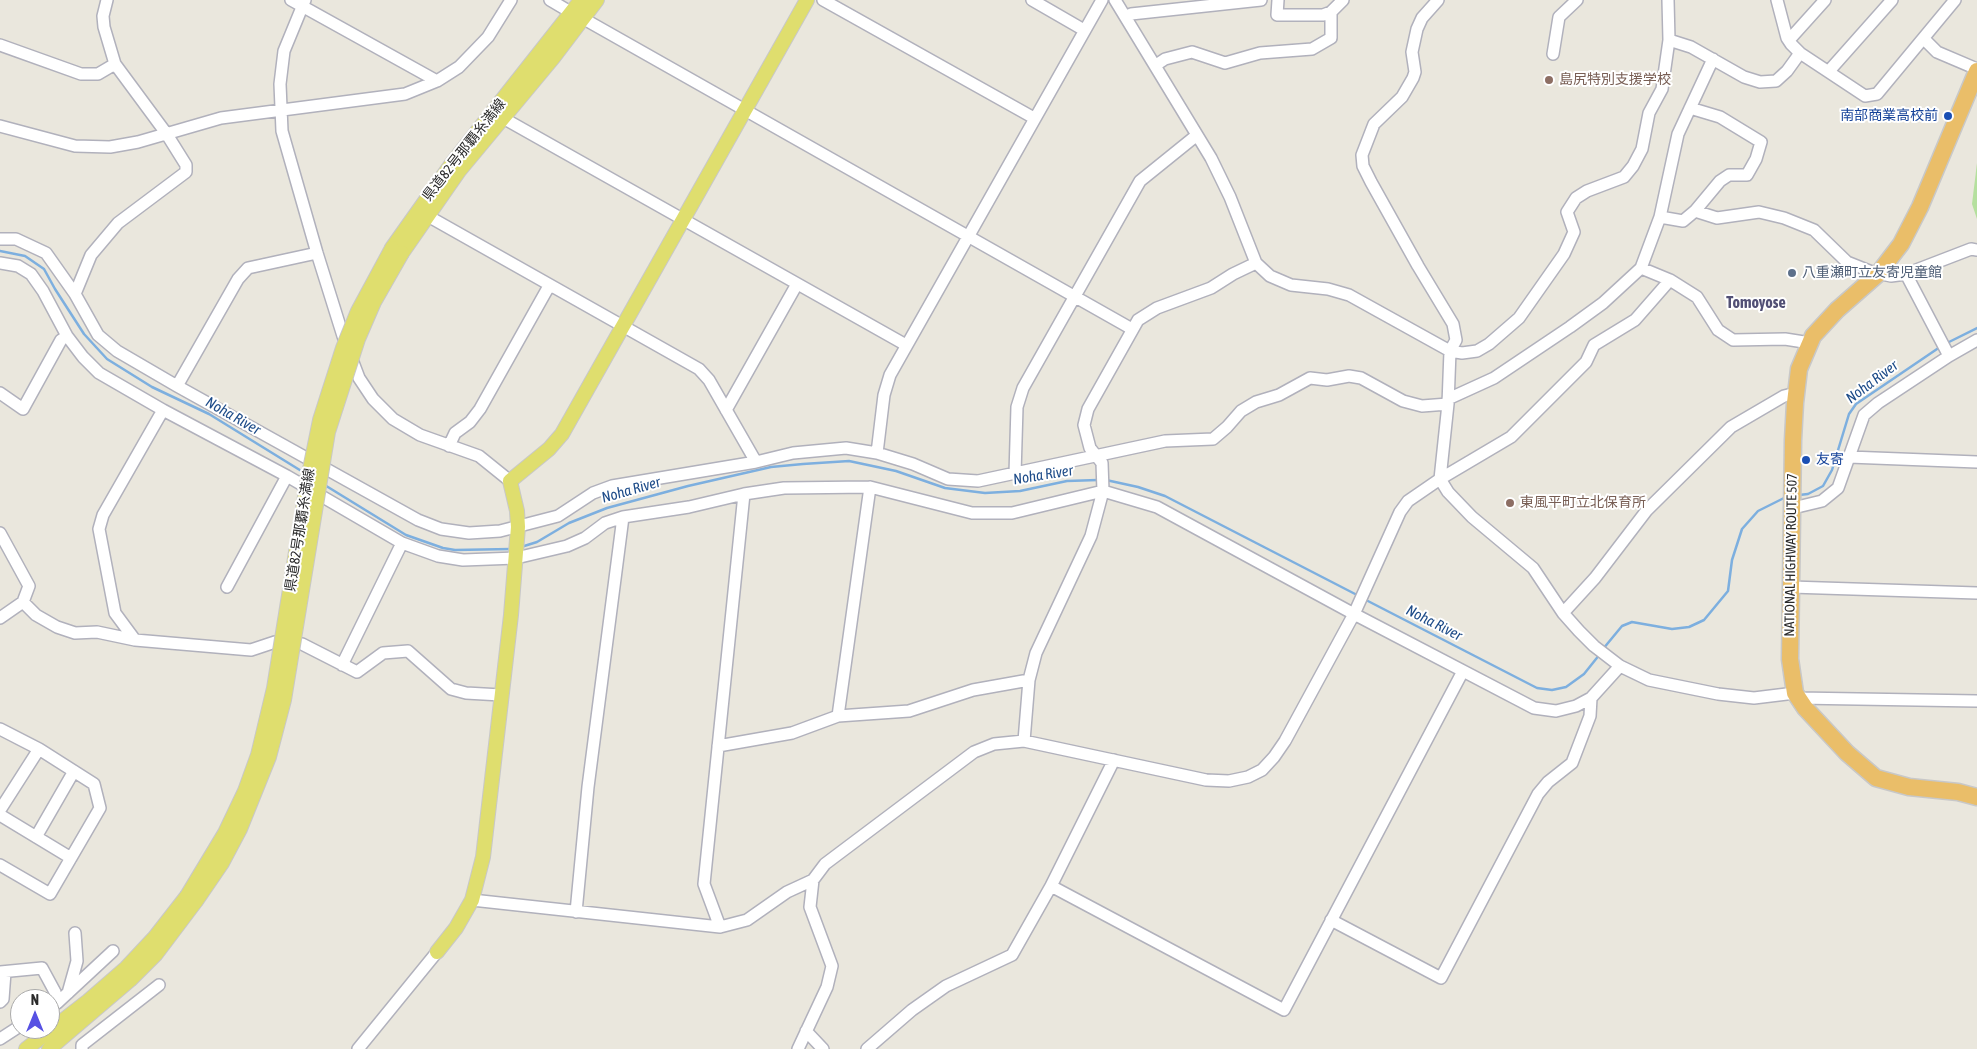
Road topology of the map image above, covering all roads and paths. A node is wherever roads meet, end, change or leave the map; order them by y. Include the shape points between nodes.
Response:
1 (107, 0) edge
2 (291, 0) edge
3 (512, 0) edge
4 (550, 0) edge
5 (581, 0) edge
6 (597, 0) edge
7 (807, 0) edge
8 (824, 0) edge
9 (1032, 0) edge
10 (1102, 0) edge
11 (1115, 0) edge
12 (1260, 0) edge
13 (1278, 0) edge
14 (1343, 0) edge
15 (1438, 0) edge
16 (1577, 0) edge
17 (1668, 0) edge
18 (1777, 0) edge
19 (1825, 0) edge
20 (1892, 0) edge
21 (1955, 0) edge
22 (303, 3) edge
23 (1331, 12) junction
24 (578, 16) junction
25 (1126, 16) junction
26 (1084, 30) junction
27 (1669, 40) junction
28 (1788, 40) junction
29 (1925, 40) junction
30 (0, 45) edge
31 (1800, 53) junction
32 (1553, 54) dead end
33 (1713, 59) junction
34 (115, 64) junction
35 (1156, 66) junction
36 (1977, 70) edge
37 (1829, 71) junction
38 (437, 81) junction
39 (1690, 108) junction
40 (280, 110) junction
41 (745, 110) junction
42 (503, 118) junction
43 (1034, 118) junction
44 (0, 126) edge
45 (166, 133) junction
46 (1197, 135) junction
47 (1695, 211) junction
48 (426, 215) junction
49 (1660, 217) junction
50 (683, 219) junction
51 (968, 237) junction
52 (0, 239) edge
53 (397, 250) junction
54 (1977, 250) edge
55 (317, 253) junction
56 (0, 263) edge
57 (1256, 263) junction
58 (1641, 268) junction
59 (1878, 274) junction
60 (1906, 274) junction
61 (1670, 280) junction
62 (797, 284) junction
63 (549, 286) junction
64 (75, 294) junction
65 (1076, 297) junction
66 (623, 328) junction
67 (1132, 329) junction
68 (67, 336) junction
69 (1977, 340) edge
70 (906, 345) junction
71 (1809, 345) junction
72 (1450, 351) junction
73 (1947, 353) junction
74 (177, 386) junction
75 (0, 393) edge
76 (1796, 394) junction
77 (1448, 401) junction
78 (163, 410) junction
79 (726, 410) junction
80 (449, 446) junction
81 (877, 454) junction
82 (1849, 457) junction
83 (1100, 459) junction
84 (756, 462) junction
85 (1977, 462) edge
86 (1015, 474) junction
87 (287, 476) junction
88 (1440, 479) junction
89 (510, 481) junction
90 (870, 487) junction
91 (1103, 488) junction
92 (744, 494) junction
93 (1793, 499) junction
94 (623, 516) junction
95 (518, 531) junction
96 (0, 533) edge
97 (402, 544) junction
98 (516, 555) junction
99 (227, 587) dead end
100 (1791, 587) junction
101 (1977, 593) edge
102 (23, 602) junction
103 (1354, 611) junction
104 (1563, 613) junction
105 (0, 618) edge
106 (135, 640) junction
107 (342, 665) junction
108 (1620, 666) junction
109 (1463, 670) junction
110 (1029, 680) junction
111 (501, 695) junction
112 (1796, 695) junction
113 (1591, 698) junction
114 (1977, 701) edge
115 (838, 716) junction
116 (0, 729) edge
117 (1024, 741) junction
118 (718, 746) junction
119 (39, 749) junction
120 (1114, 760) junction
121 (74, 771) junction
122 (1977, 797) edge
123 (0, 810) edge
124 (0, 815) edge
125 (36, 837) junction
126 (71, 858) junction
127 (0, 865) edge
128 (813, 880) junction
129 (1051, 886) junction
130 (192, 898) junction
131 (472, 900) junction
132 (576, 912) junction
133 (1331, 920) junction
134 (720, 927) junction
135 (75, 933) dead end
136 (112, 951) dead end
137 (437, 952) joint
138 (2, 972) edge
139 (159, 985) dead end
140 (53, 989) edge
141 (68, 993) junction
142 (60, 999) edge
143 (0, 1002) edge
144 (806, 1031) junction
145 (26, 1049) edge
146 (49, 1049) edge
147 (82, 1049) edge
148 (358, 1049) edge
149 (798, 1049) edge
150 (824, 1049) edge
151 (867, 1049) edge

1 - 34 street via 104,27
2 - 22 street
3 - 38 street via 488,38 459,67
4 - 24 street
5 - 24 main road, 県道82号那覇糸満線
6 - 24 main road, 県道82号那覇糸満線
7 - 41 main road
8 - 43 street
9 - 26 street
10 - 26 street
11 - 25 street
12 - 25 street
13 - 23 street via 1277,15 1323,15
14 - 23 street
15 - 72 street via 1417,28 1412,52 1413,78 1402,97 1374,124 1362,155 1363,166 1371,182 1453,324 1456,340
16 - 32 street via 1559,17
17 - 27 street
18 - 28 street
19 - 28 street
20 - 37 street
21 - 29 street
22 - 38 street
22 - 40 street via 284,51
23 - 35 street via 1332,38 1312,49 1260,53 1224,63 1192,52 1165,59
24 - 41 street
24 - 42 main road, 県道82号那覇糸満線
24 - 53 main road, 県道82号那覇糸満線 via 453,162
25 - 35 street
26 - 43 street
27 - 33 street
27 - 72 street via 1662,89 1648,113 1642,149 1633,166 1624,177 1576,198 1568,212 1574,232 1564,254 1519,318 1478,351
28 - 31 street
29 - 36 street via 1937,52
29 - 37 street via 1877,94 1865,96
30 - 34 street via 81,74 98,74
31 - 33 street via 1776,81 1760,82 1744,77
31 - 37 street
33 - 39 street
34 - 45 street
35 - 46 street
36 - 59 highway, NATIONAL HIGHWAY ROUTE 507 via 1911,225
38 - 40 street via 405,94
39 - 47 street via 1720,117 1761,142 1747,175 1729,175 1720,181
39 - 49 street via 1678,134
40 - 45 street via 221,118
40 - 55 street via 290,162
41 - 50 main road
41 - 51 street
42 - 48 main road, 県道82号那覇糸満線
42 - 50 street
43 - 51 street
44 - 45 street via 75,146 110,147
45 - 64 street via 186,165 186,172 118,223 91,255
46 - 57 street via 1230,196
46 - 65 street via 1140,181
47 - 49 street via 1683,221
47 - 59 street via 1717,218 1759,212 1784,218 1814,230 1848,262
48 - 53 main road, 県道82号那覇糸満線
48 - 63 street
49 - 58 street
50 - 62 street
50 - 66 main road
51 - 65 street
51 - 70 street
52 - 64 street via 16,239 46,253
53 - 130 main road, 県道82号那覇糸満線, bridge via 358,339 328,432 284,700 269,757 240,829 222,863
54 - 60 street via 1954,255
55 - 74 street via 248,268 238,279
55 - 80 street via 359,378 373,399 406,428
56 - 68 street via 18,266 31,274
57 - 67 street via 1211,288 1146,313
57 - 72 street via 1270,276 1291,286 1328,289 1349,295
58 - 61 street
58 - 77 street via 1603,303 1570,327 1494,378
59 - 60 street
59 - 71 highway, NATIONAL HIGHWAY ROUTE 507 via 1826,321
60 - 73 street
61 - 71 street via 1697,297 1718,330 1733,340 1786,339
61 - 88 street via 1635,320 1594,345 1586,362 1511,437
62 - 70 street
62 - 79 street
63 - 66 street
63 - 80 street via 480,409 455,433
64 - 74 street via 98,335 117,351
65 - 67 street
65 - 86 street via 1020,396
66 - 79 street via 699,369
66 - 89 main road via 562,434
67 - 83 street via 1088,409 1084,425 1090,448
68 - 75 street via 61,340 23,409
68 - 78 street via 100,373
69 - 73 street
70 - 81 street via 888,382
71 - 76 highway, NATIONAL HIGHWAY ROUTE 507 via 1799,369
72 - 77 street
73 - 82 street via 1864,415
74 - 95 street via 418,520 441,529 468,533
76 - 93 highway, NATIONAL HIGHWAY ROUTE 507
76 - 104 street via 1778,399 1731,427 1647,510 1595,578
77 - 83 street via 1422,406 1403,401 1355,377 1310,378 1241,411 1213,439 1166,441
77 - 88 street
78 - 87 street
78 - 106 street via 103,515 100,529 115,613
79 - 84 street
80 - 89 street via 479,456
81 - 84 street via 846,448
81 - 86 street via 913,464 948,479 978,481
82 - 85 street
82 - 93 street via 1838,488 1831,496 1822,500
83 - 86 street
83 - 91 street
84 - 95 street via 612,486 593,493 558,516
87 - 97 street
87 - 99 street
88 - 103 street via 1408,500 1400,512
88 - 104 street via 1472,516 1533,568
89 - 95 main road via 518,510
90 - 91 street via 972,513 1012,513
90 - 92 street via 784,488
90 - 115 street
91 - 103 street via 1157,507
91 - 110 street via 1091,536 1036,653
92 - 94 street via 689,507
92 - 118 street
93 - 100 highway, NATIONAL HIGHWAY ROUTE 507
94 - 98 street via 567,546
94 - 132 street via 588,787
95 - 98 main road
96 - 102 street via 29,586
97 - 98 street via 463,560
97 - 107 street
98 - 111 main road
100 - 101 street
100 - 112 highway, NATIONAL HIGHWAY ROUTE 507 via 1790,659
102 - 105 street
102 - 106 street via 36,615 57,627 75,633 97,632
103 - 109 street
103 - 120 street via 1285,741 1262,770 1238,779 1206,780
104 - 108 street via 1594,646
106 - 107 street via 251,650 275,642 302,644
107 - 111 street via 357,672 383,652 408,651 451,689
108 - 112 street via 1649,680 1718,694 1754,698
108 - 113 street
109 - 113 street via 1534,708 1556,711
109 - 133 street
110 - 115 street via 973,690 909,711
110 - 117 street
111 - 131 main road via 484,857
112 - 114 street
112 - 122 highway, NATIONAL HIGHWAY ROUTE 507 via 1811,716 1876,778 1909,787
113 - 133 street via 1590,716 1572,763 1538,794 1442,978
115 - 118 street via 792,733
116 - 119 street
117 - 120 street
117 - 128 street via 994,744 974,752 825,864
118 - 134 street via 704,884
119 - 121 street
119 - 123 street
120 - 129 street
121 - 125 street
121 - 126 street via 94,784 100,808
124 - 125 street
125 - 126 street
126 - 127 street via 50,894
128 - 134 street via 786,892 747,920
128 - 144 street via 810,907 832,966 827,987
129 - 133 street via 1284,1010
129 - 151 street via 1012,955 946,986
130 - 145 main road, 県道82号那覇糸満線 via 126,968
130 - 146 main road, 県道82号那覇糸満線 via 156,954
131 - 132 street
131 - 137 main road
132 - 134 street
135 - 141 street via 77,961
136 - 141 street
137 - 148 street
138 - 140 street via 42,968
138 - 143 street via 3,999
139 - 147 street via 82,1045
141 - 142 street
144 - 149 street
144 - 150 street

